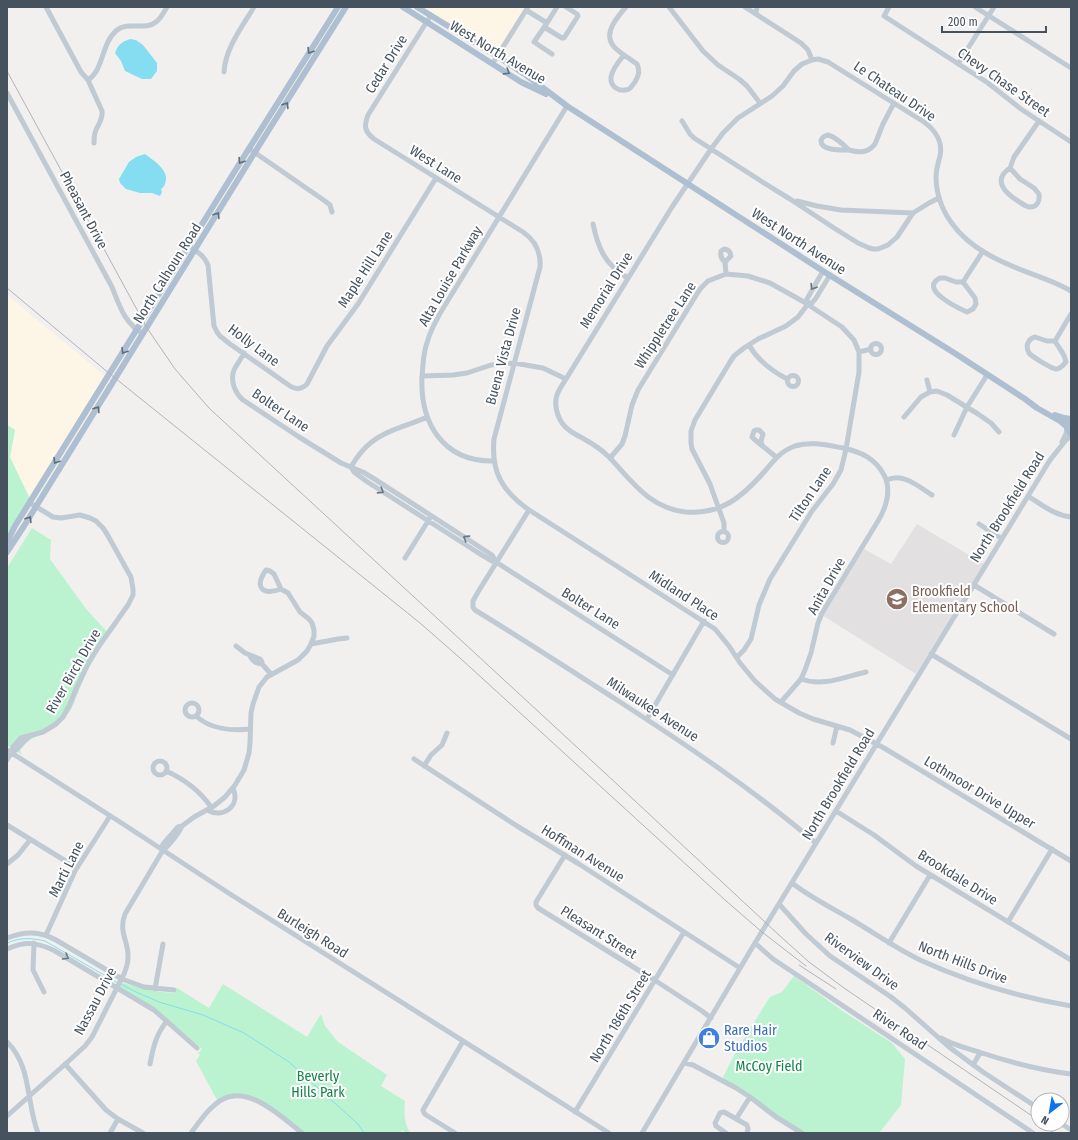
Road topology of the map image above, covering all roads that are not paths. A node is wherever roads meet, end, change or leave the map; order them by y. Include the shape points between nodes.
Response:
1 (46, 7) edge
2 (167, 7) edge
3 (254, 7) edge
4 (338, 7) edge
5 (346, 7) edge
6 (403, 7) edge
7 (417, 7) edge
8 (557, 7) edge
9 (566, 7) edge
10 (626, 7) edge
11 (669, 7) edge
12 (745, 7) edge
13 (756, 7) edge
14 (889, 7) edge
15 (975, 7) edge
16 (994, 7) edge
17 (527, 8) edge
18 (756, 14) junction
19 (431, 15) junction
20 (989, 16) junction
21 (426, 22) junction
22 (545, 25) junction
23 (552, 54) dead end
24 (624, 55) junction
25 (497, 56) junction
26 (812, 60) junction
27 (493, 63) junction
28 (958, 64) junction
29 (1071, 68) edge
30 (224, 72) dead end
31 (88, 80) junction
32 (7, 93) edge
33 (760, 103) junction
34 (894, 103) junction
35 (565, 104) junction
36 (682, 121) dead end
37 (1039, 121) junction
38 (365, 128) joint
39 (1071, 142) edge
40 (94, 143) dead end
41 (249, 149) junction
42 (710, 149) junction
43 (849, 150) junction
44 (255, 152) junction
45 (1010, 168) junction
46 (436, 178) junction
47 (688, 183) junction
48 (939, 198) junction
49 (790, 199) junction
50 (332, 212) dead end
51 (913, 213) junction
52 (498, 216) junction
53 (593, 224) dead end
54 (189, 246) junction
55 (195, 250) junction
56 (983, 250) junction
57 (724, 262) dead end
58 (823, 271) junction
59 (726, 274) junction
60 (830, 275) junction
61 (628, 278) junction
62 (963, 282) junction
63 (1071, 291) edge
64 (808, 304) junction
65 (1071, 314) edge
66 (137, 330) junction
67 (143, 334) junction
68 (1055, 341) junction
69 (749, 345) junction
70 (871, 349) dead end
71 (859, 352) junction
72 (244, 353) junction
73 (514, 363) junction
74 (313, 373) joint
75 (987, 375) junction
76 (422, 376) junction
77 (566, 379) junction
78 (787, 379) dead end
79 (927, 380) dead end
80 (930, 392) junction
81 (1024, 399) junction
82 (967, 407) junction
83 (904, 417) dead end
84 (427, 418) junction
85 (1071, 419) edge
86 (1067, 427) junction
87 (999, 432) dead end
88 (954, 435) dead end
89 (1071, 435) edge
90 (762, 446) dead end
91 (846, 449) junction
92 (1058, 450) junction
93 (776, 457) junction
94 (610, 458) junction
95 (494, 461) junction
96 (351, 467) junction
97 (887, 480) junction
98 (932, 495) dead end
99 (1028, 496) junction
100 (30, 503) junction
101 (36, 508) junction
102 (719, 508) junction
103 (529, 510) junction
104 (432, 516) junction
105 (1071, 517) edge
106 (429, 521) junction
107 (979, 524) dead end
108 (724, 531) dead end
109 (1002, 539) junction
110 (7, 542) edge
111 (7, 552) edge
112 (405, 558) dead end
113 (496, 562) junction
114 (974, 585) junction
115 (281, 589) junction
116 (704, 622) junction
117 (1054, 634) dead end
118 (347, 638) dead end
119 (311, 644) junction
120 (236, 646) dead end
121 (931, 654) junction
122 (737, 657) junction
123 (866, 672) dead end
124 (271, 674) junction
125 (673, 675) junction
126 (800, 679) junction
127 (781, 702) junction
128 (196, 716) dead end
129 (647, 719) junction
130 (836, 726) junction
131 (250, 729) junction
132 (448, 734) dead end
133 (1071, 739) edge
134 (833, 743) dead end
135 (876, 744) junction
136 (9, 752) edge
137 (414, 759) dead end
138 (7, 760) edge
139 (424, 766) junction
140 (166, 771) dead end
141 (233, 788) junction
142 (209, 809) junction
143 (836, 811) junction
144 (110, 816) junction
145 (7, 825) edge
146 (30, 840) junction
147 (816, 843) junction
148 (1052, 849) junction
149 (162, 850) junction
150 (565, 855) junction
151 (1071, 861) edge
152 (7, 864) edge
153 (76, 868) junction
154 (930, 875) junction
155 (792, 884) junction
156 (779, 904) junction
157 (1008, 922) junction
158 (684, 932) junction
159 (46, 935) junction
160 (7, 938) edge
161 (34, 943) junction
162 (755, 943) junction
163 (889, 943) junction
164 (163, 944) dead end
165 (7, 949) edge
166 (1071, 960) edge
167 (740, 968) junction
168 (656, 981) junction
169 (119, 983) junction
170 (155, 989) junction
171 (174, 990) dead end
172 (44, 992) dead end
173 (1071, 1006) edge
174 (711, 1018) junction
175 (168, 1022) junction
176 (934, 1034) junction
177 (463, 1041) junction
178 (7, 1042) edge
179 (197, 1048) dead end
180 (980, 1053) junction
181 (685, 1063) junction
182 (66, 1064) junction
183 (150, 1064) dead end
184 (973, 1065) junction
185 (1071, 1074) edge
186 (29, 1096) junction
187 (750, 1097) junction
188 (1030, 1103) edge
189 (575, 1112) junction
190 (7, 1116) edge
191 (118, 1119) junction
192 (736, 1119) junction
193 (300, 1131) edge
194 (38, 1133) edge
195 (110, 1133) edge
196 (143, 1133) edge
197 (191, 1133) edge
198 (455, 1133) edge
199 (609, 1133) edge
200 (642, 1133) edge
201 (726, 1133) edge
202 (747, 1133) edge
203 (802, 1133) edge
204 (1033, 1133) edge

1 - 31 street via 81,72
2 - 31 street via 153,24 127,26 114,32 93,76
3 - 30 street via 234,42 225,62
4 -> 41 main road, North Calhoun Road
44 -> 5 main road, North Calhoun Road
6 - 21 main road, West North Avenue
7 - 19 main road, West North Avenue
8 - 22 street
9 - 22 street via 578,16 564,38
10 - 24 street via 609,33 612,45
11 - 33 street via 703,51 748,86
12 - 18 street
13 - 18 street
14 - 28 street, Chevy Chase Street via 884,16
15 - 20 street
16 - 20 street
17 - 22 street
17 - 25 street
18 - 26 street via 801,43 808,50
19 - 21 street, Cedar Drive
19 - 25 main road, West North Avenue
20 - 28 street
20 - 29 street
21 - 27 main road, West North Avenue
21 - 38 street, Cedar Drive via 368,115
22 - 23 street via 534,42
24 - 24 street via 614,69 611,79 615,87 623,90 632,86 640,71 638,64
25 - 27 street
25 - 35 main road, West North Avenue
26 - 33 street via 799,66 780,89
26 - 34 street, Le Chateau Drive via 824,60 833,64
27 -> 35 main road, West North Avenue via 521,82
28 - 37 street, Chevy Chase Street
31 - 40 street via 102,115
32 - 66 street, Pheasant Drive via 112,287 121,311
33 - 42 street via 728,127
34 - 43 street via 872,148 865,152
34 - 48 street, Le Chateau Drive via 924,122 936,135 940,146 936,176
35 - 47 main road, West North Avenue
35 - 52 street, Alta Louise Parkway
36 - 42 street via 690,134
37 - 39 street, Chevy Chase Street
37 - 45 street via 1014,157
38 - 46 street, West Lane via 374,139
41 - 44 street
41 -> 54 main road, North Calhoun Road
42 - 47 street
42 - 49 street
43 - 43 street via 830,135 822,140 822,145 826,148
44 - 50 street via 325,201 330,205
55 -> 44 main road, North Calhoun Road
45 - 45 street via 1002,179 1005,191 1026,206 1035,206 1039,201 1039,194
46 - 52 street, West Lane
46 - 74 street, Maple Hill Lane via 358,304 324,351
47 - 58 main road, West North Avenue
47 - 61 street, Memorial Drive
48 - 51 street
48 - 56 street, Le Chateau Drive via 954,227 967,240
49 - 51 street via 841,210
49 - 51 street via 858,243 873,249 893,242
52 - 73 street, Buena Vista Drive via 530,237 537,247 540,259
52 - 76 street, Alta Louise Parkway via 432,328 424,354
53 - 61 street via 604,257
54 - 55 street, Holly Lane
54 - 66 main road, North Calhoun Road
55 - 67 main road, North Calhoun Road
55 - 72 street, Holly Lane via 205,258 208,265 214,326 220,336
56 - 62 street
56 - 63 street, Le Chateau Drive via 1011,266 1050,280
57 - 59 street
58 - 60 main road, West North Avenue
58 -> 64 street via 806,299
59 - 64 street, Whippletree Lane via 770,282
59 - 94 street, Whippletree Lane via 705,284 697,294 638,390 622,444
60 - 64 street via 816,298
60 - 75 main road, West North Avenue
61 - 77 street, Memorial Drive
62 - 62 street via 940,278 935,281 933,288 939,295 967,312 976,304 975,298
64 - 69 street via 788,325
64 - 71 street, Tilton Lane via 842,327 854,340
65 - 68 street
66 - 67 street, Pheasant Drive
66 -> 100 main road, North Calhoun Road
101 -> 67 main road, North Calhoun Road
68 - 68 street via 1032,338 1027,346 1029,353 1051,367 1062,368 1066,362
69 - 78 street via 768,367
69 - 102 street via 740,350 730,362 694,420 691,431 692,449
70 - 71 street
71 - 91 street, Tilton Lane via 859,372
72 - 74 street, Holly Lane via 293,388 305,386
72 - 96 street, Bolter Lane via 233,376 240,397 304,440
73 - 76 street via 503,363 453,375
73 - 77 street via 543,368
73 - 95 street, Buena Vista Drive via 495,432
75 - 81 main road, West North Avenue
75 - 82 street
76 - 84 street, Alta Louise Parkway
77 - 94 street, Memorial Drive via 556,399 562,423
79 - 80 street
80 - 82 street via 942,392
80 - 83 street via 921,397
81 - 85 main road, West North Avenue via 1056,415
81 - 86 main road, West North Avenue
82 - 87 street via 991,423
82 - 88 street
84 - 95 street, Alta Louise Parkway via 438,437 452,449 468,458
84 - 96 street via 376,438 365,447
85 - 86 main road
86 - 89 main road
86 - 92 street, North Brookfield Road
89 - 92 street, North Brookfield Road
90 - 93 street
91 - 93 street via 807,444 789,448
91 - 97 street via 863,454 875,462
91 - 122 street, Tilton Lane via 843,465 836,480 812,510 770,579 759,605 751,640
92 - 99 street, North Brookfield Road
93 - 102 street via 745,493
94 - 102 street via 642,492 667,508 703,512
95 - 103 street, Buena Vista Drive via 506,491
96 - 104 street, Bolter Lane
96 -> 106 street, Bolter Lane via 366,481
97 - 98 street via 900,478
97 - 126 street, Anita Drive via 887,499 883,513 822,613 811,653
99 - 105 street via 1053,512
99 - 109 street, North Brookfield Road
100 - 101 street, River Birch Drive
100 - 110 main road, North Calhoun Road
111 -> 101 main road, North Calhoun Road
101 - 136 street, River Birch Drive via 52,517 80,515 90,518 103,528 131,577 133,595 89,662 63,717 48,729 21,738
102 - 108 street
103 - 113 street
103 - 116 street, Midland Place
104 - 106 street
113 -> 104 street, Bolter Lane via 492,555
106 - 112 street
106 - 113 street, Bolter Lane
107 - 109 street
109 - 114 street, North Brookfield Road
113 - 125 street, Bolter Lane
113 - 129 street, Milwaukee Avenue via 472,604 475,610
114 - 117 street
114 - 121 street, North Brookfield Road
115 - 115 street via 270,592 262,590 261,580 266,570 274,574
115 - 119 street via 288,593 300,612 312,623 314,636
116 - 122 street, Midland Place via 718,632
116 - 125 street
118 - 119 street
119 - 124 street, Nassau Drive via 298,660
120 - 124 street via 250,656 260,659
121 - 133 street
121 - 135 street, North Brookfield Road
122 - 127 street, Midland Place via 755,681
123 - 126 street via 827,682
124 - 131 street, Nassau Drive via 262,682 256,694
125 - 129 street
126 - 127 street, Anita Drive
127 - 130 street, Midland Place via 799,713
128 - 131 street via 221,728
129 - 147 street, Milwaukee Avenue via 723,770
130 - 134 street
130 - 135 street, Midland Place via 850,730
131 - 141 street, Nassau Drive via 247,762
132 - 139 street
135 - 143 street, North Brookfield Road
135 - 148 street, Lothmoor Drive Upper
136 - 138 street, River Birch Drive
136 - 144 street, Burleigh Road
137 - 139 street, Hoffman Avenue
139 - 150 street, Hoffman Avenue
140 - 142 street via 191,785 204,798
141 - 142 street, Nassau Drive
141 - 142 street via 235,798 228,810 214,813
142 - 149 street, Nassau Drive via 178,827 162,846
143 - 147 street, North Brookfield Road
143 - 154 street, Brookdale Drive
144 - 149 street, Burleigh Road
144 - 153 street, Marti Lane
145 - 146 street
146 - 152 street
146 - 153 street
147 - 155 street, North Brookfield Road
148 - 151 street, Lothmoor Drive Upper
148 - 157 street
149 - 169 street, Nassau Drive via 123,919 122,932 129,957
149 - 177 street, Burleigh Road
150 - 158 street, Hoffman Avenue
150 - 168 street, Pleasant Street via 536,905
153 - 159 street, Marti Lane
154 - 157 street, Brookdale Drive
154 - 163 street
155 - 156 street, North Brookfield Road
155 - 163 street, North Hills Drive
156 - 162 street, North Brookfield Road
156 - 176 street, Riverview Drive via 825,952 891,997
157 - 166 street, Brookdale Drive
158 - 167 street, Hoffman Avenue
158 - 168 street, North 186th Street
159 - 160 street via 26,933
159 - 169 street via 62,943
161 - 165 street via 19,944
161 -> 169 street via 55,950
161 - 172 street via 33,970
162 - 167 street, North Brookfield Road
162 - 204 street, River Road via 791,971
163 - 173 street, North Hills Drive via 932,965 982,984 1025,997
164 - 170 street
167 - 174 street, North Brookfield Road
168 - 174 street, Pleasant Street
168 - 189 street, North 186th Street
169 - 170 street
169 - 175 street
169 - 182 street, Nassau Drive via 88,1042
170 - 171 street
174 - 181 street, North Brookfield Road
175 - 179 street
175 - 183 street via 155,1041
176 - 180 street, Riverview Drive
176 - 184 street, Riverview Drive
177 - 189 street, Burleigh Road
177 - 198 street via 423,1110 426,1115
178 - 186 street via 22,1064
180 - 184 street
180 - 185 street, Riverview Drive via 1011,1063
181 - 187 street
181 - 200 street, North Brookfield Road
182 - 186 street, Nassau Drive
182 - 191 street via 106,1110
184 - 188 street, Riverview Drive
186 - 190 street, Nassau Drive
186 - 194 street
187 - 192 street
187 - 203 street
189 - 199 street, Burleigh Road
191 - 195 street
191 - 196 street
192 - 201 street via 724,1112 720,1113 715,1123
192 - 202 street via 748,1128
193 - 197 street via 257,1100 232,1096 216,1103

